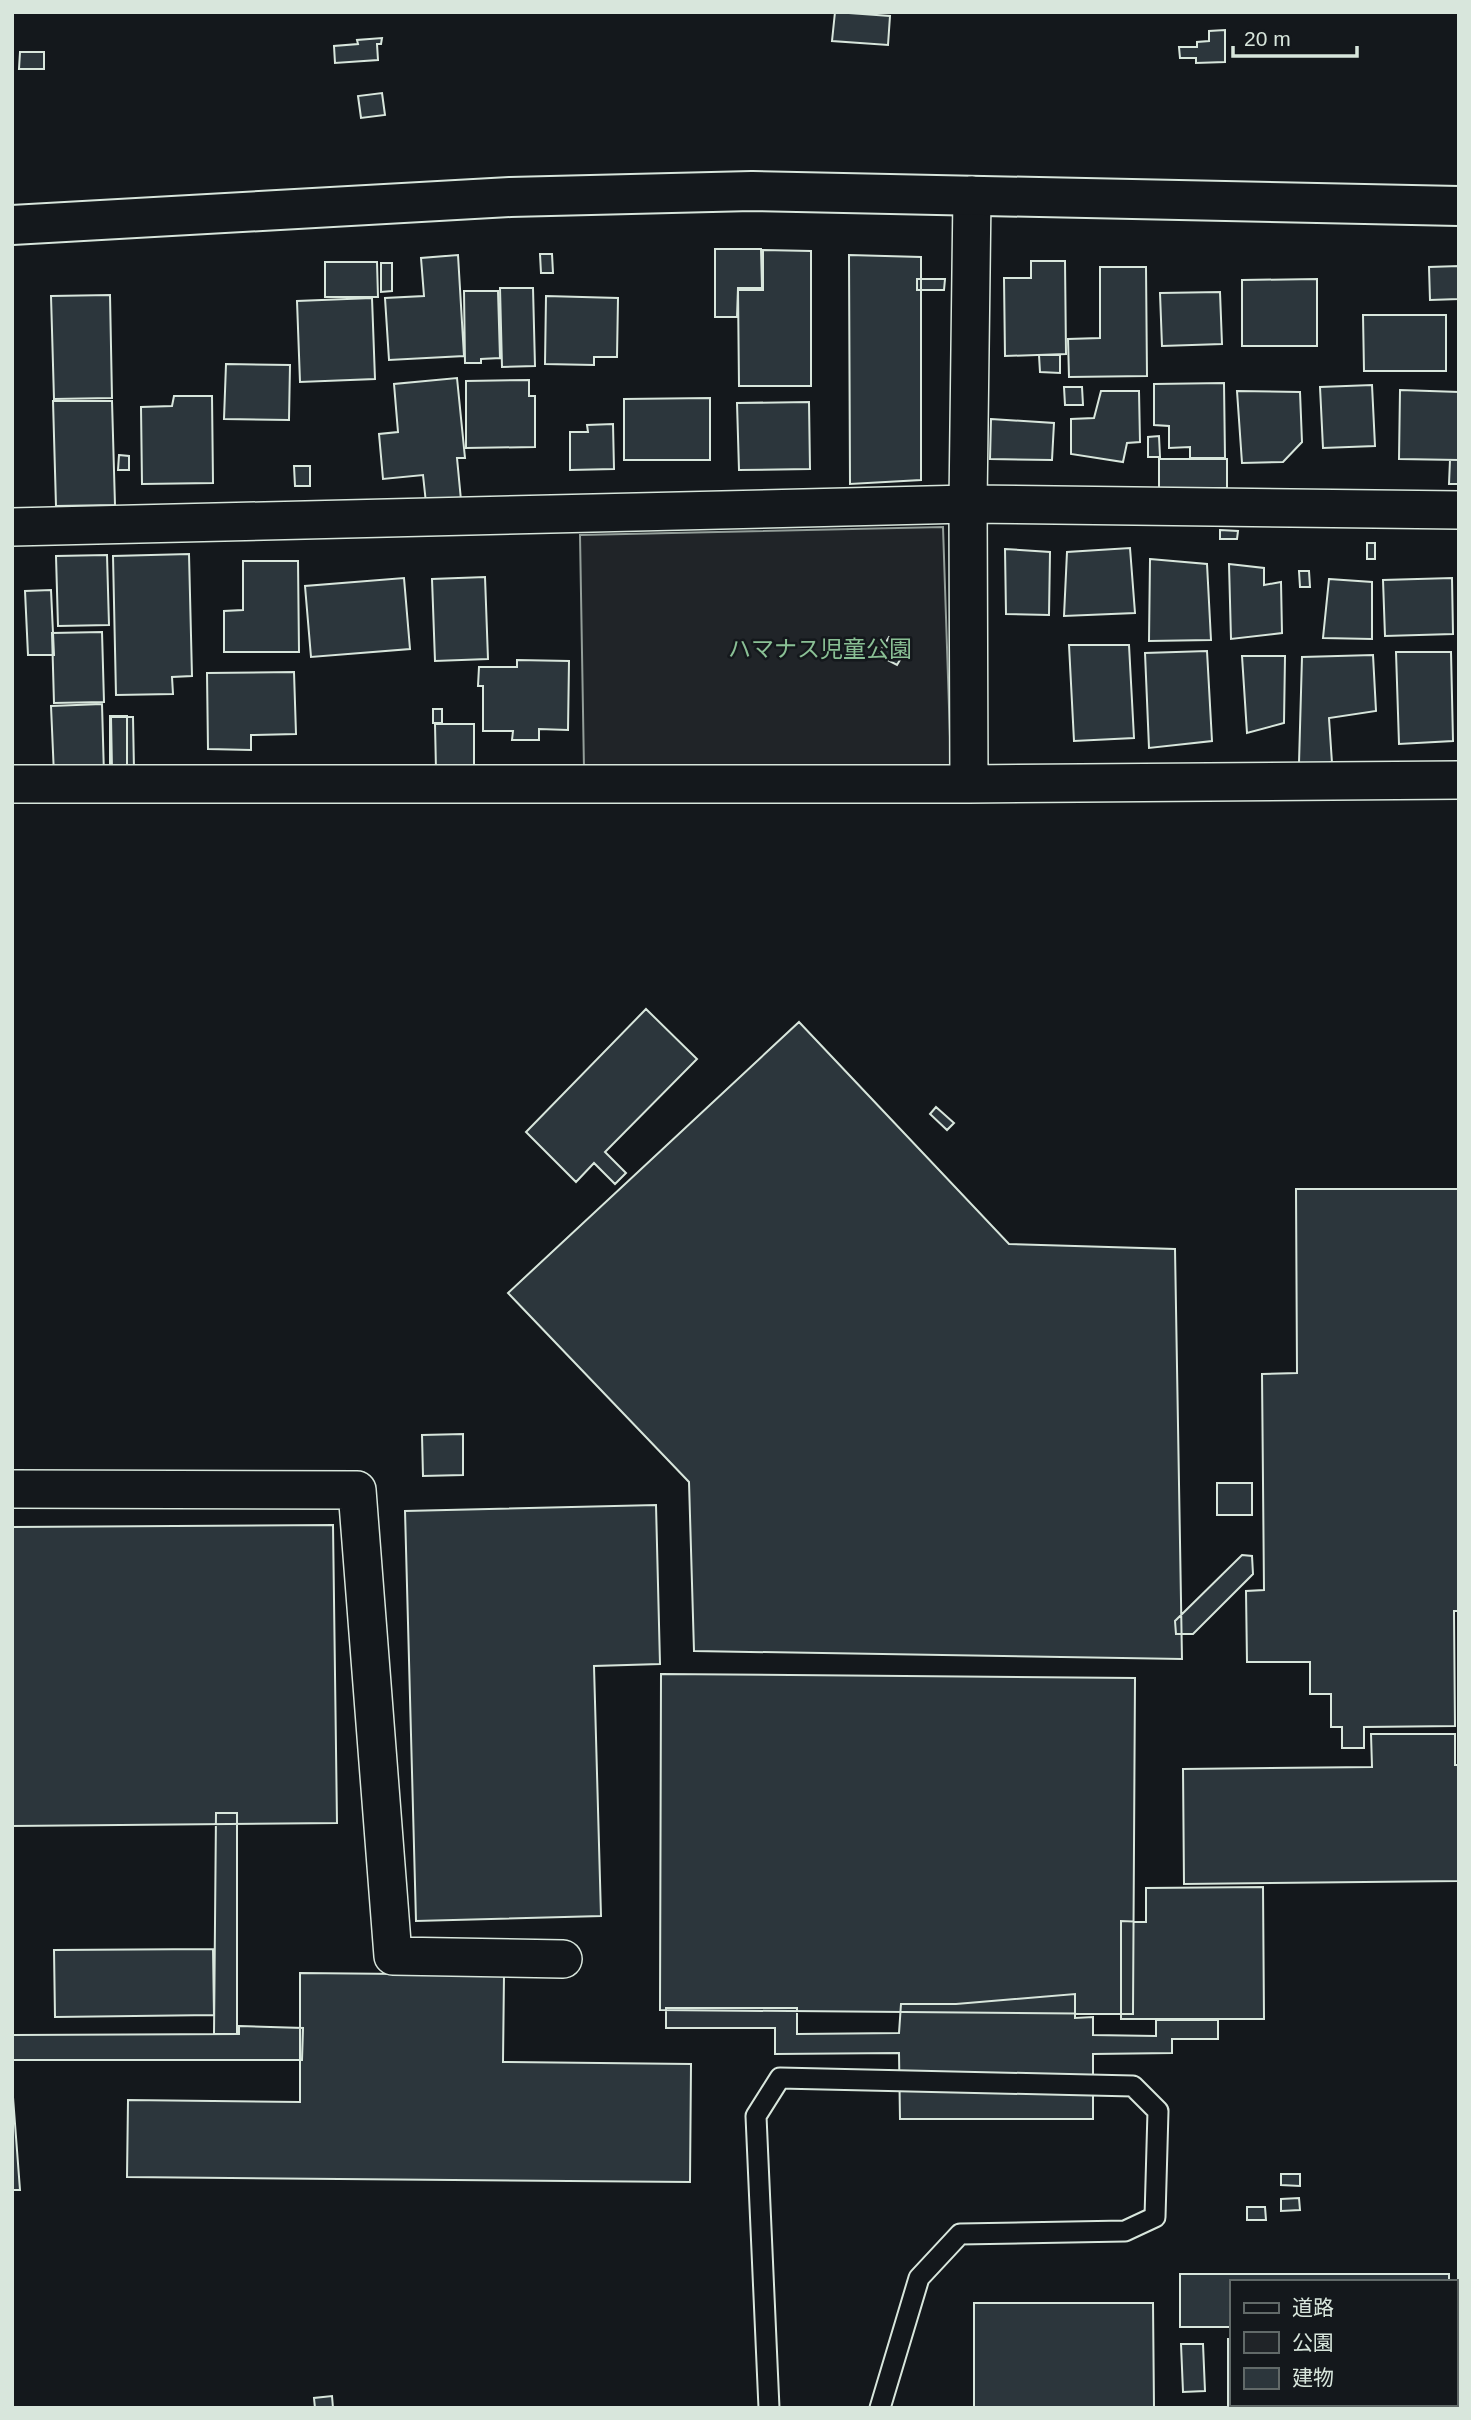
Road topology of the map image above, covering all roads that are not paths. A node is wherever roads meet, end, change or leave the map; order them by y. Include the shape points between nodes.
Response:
1 (972, 195) junction
2 (1459, 206) edge
3 (12, 225) edge
4 (968, 504) junction
5 (1459, 510) edge
6 (12, 527) edge
7 (1459, 780) edge
8 (12, 784) edge
9 (969, 784) junction
10 (12, 1489) edge
11 (563, 1959) dead end
12 (769, 2408) edge
13 (880, 2408) edge

1 - 2 street
1 - 3 street via 752,191 510,197
1 - 4 street
4 - 5 street
4 - 6 street
4 - 9 street
7 - 9 street
8 - 9 street
10 - 11 street via 357,1490 393,1956
12 - 13 lane via 756,2116 780,2078 1133,2086 1158,2111 1155,2217 1125,2231 960,2234 919,2278

